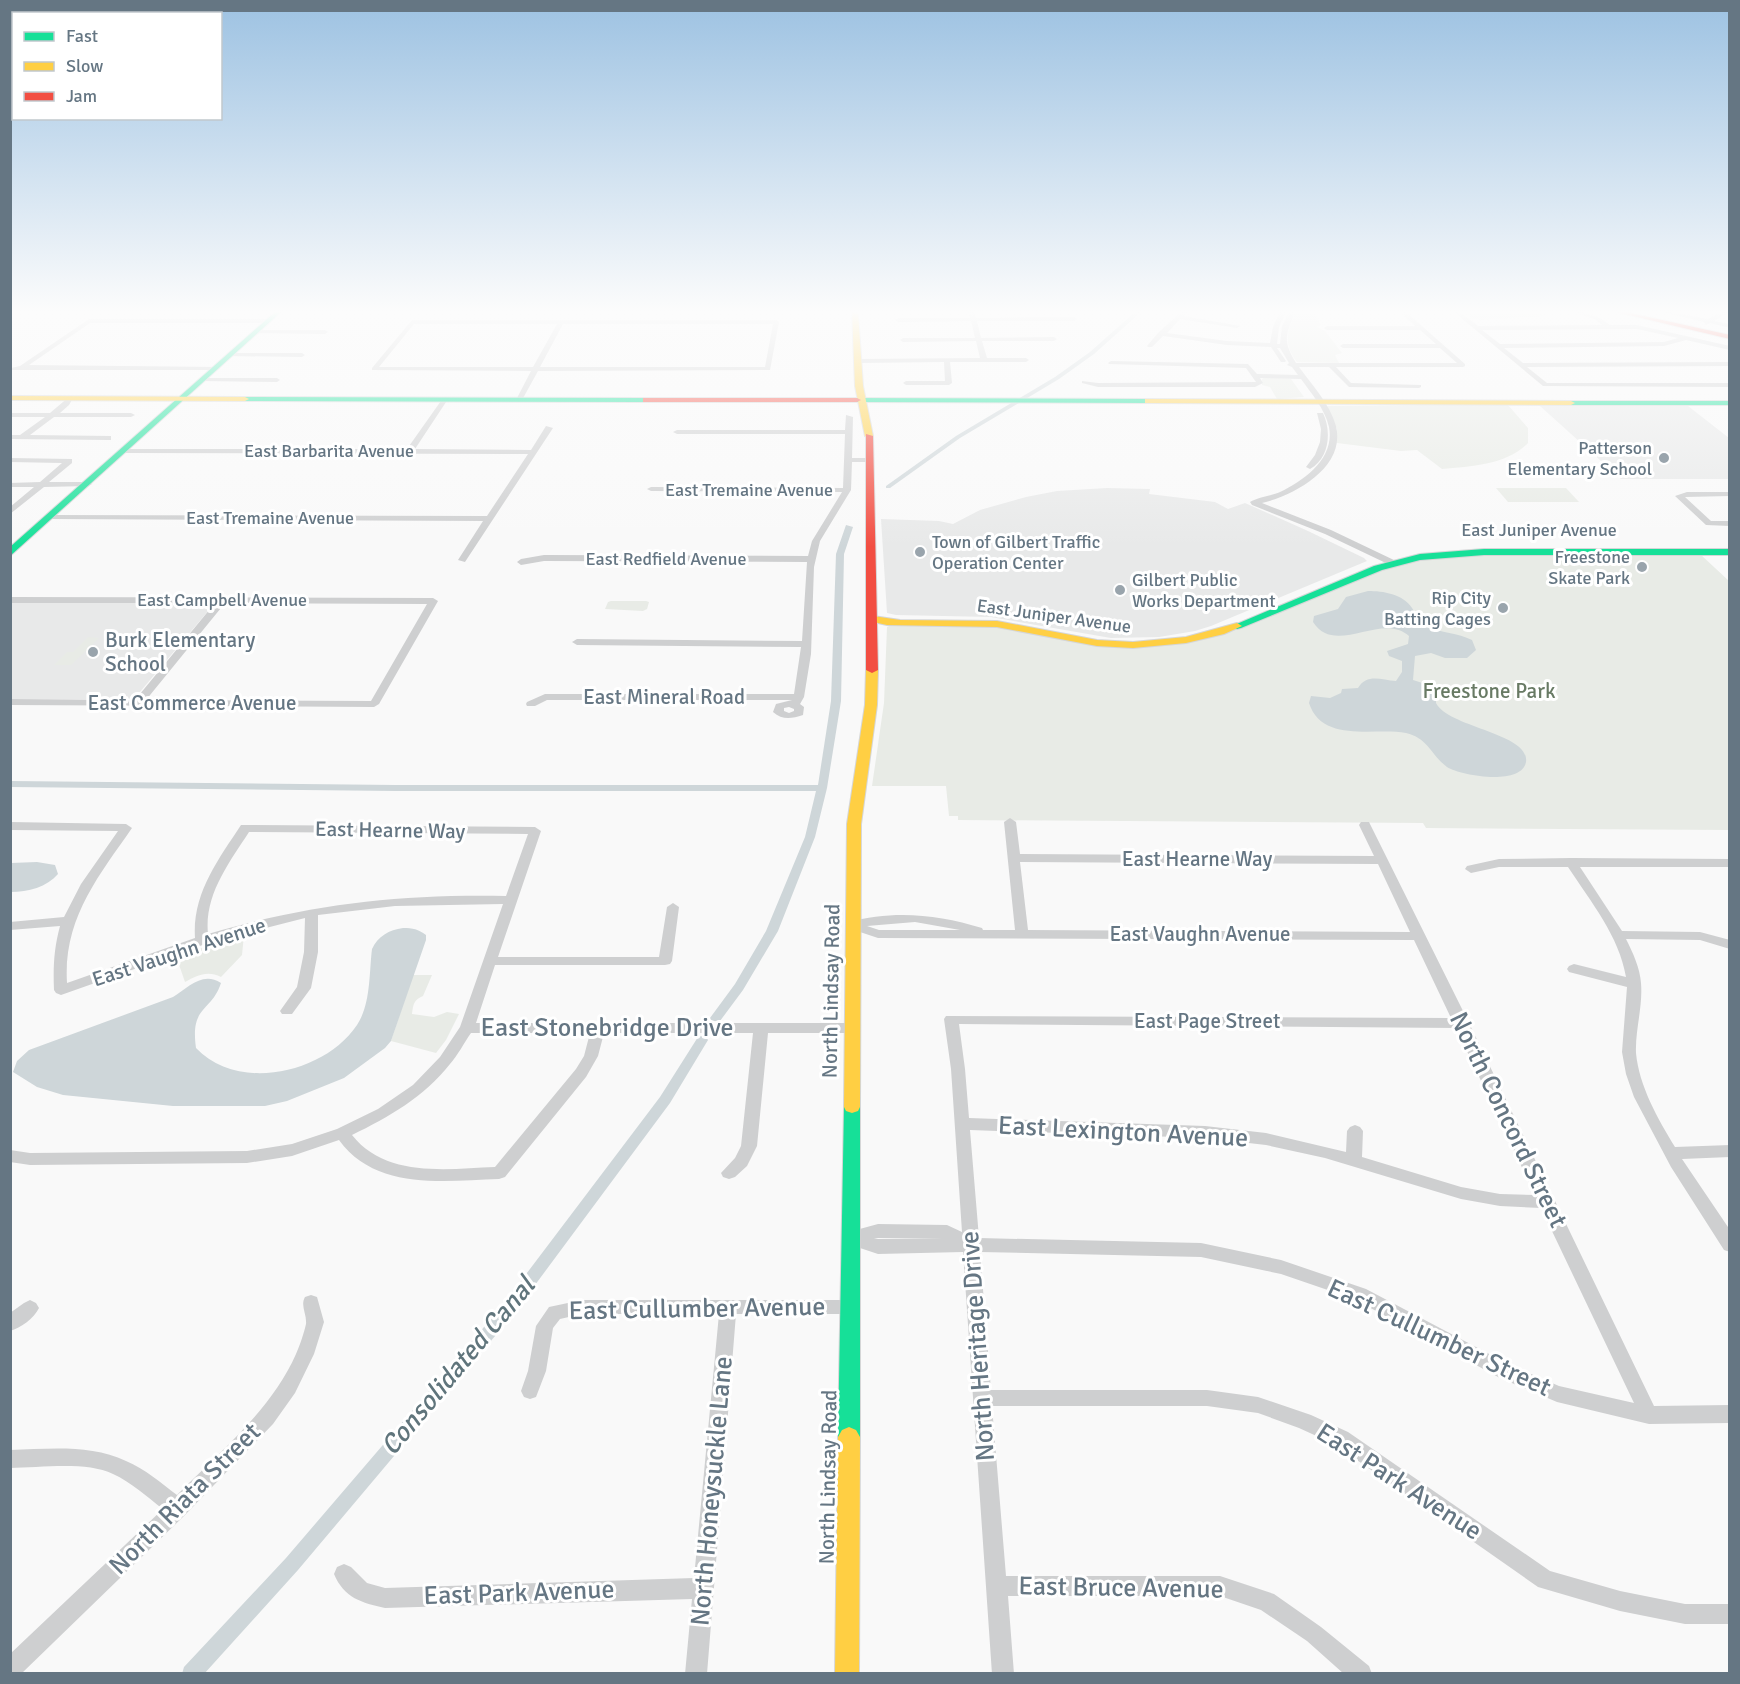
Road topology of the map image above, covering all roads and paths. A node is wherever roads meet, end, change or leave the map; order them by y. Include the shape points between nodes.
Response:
1 (192, 391) edge
2 (524, 391) edge
3 (861, 391) edge
4 (1308, 391) edge
5 (10, 398) edge
6 (70, 398) junction
7 (183, 399) junction
8 (446, 399) junction
9 (519, 400) junction
10 (862, 401) junction
11 (1316, 402) junction
12 (1730, 403) edge
13 (10, 415) edge
14 (42, 415) junction
15 (53, 415) junction
16 (131, 415) dead end
17 (849, 417) dead end
18 (549, 428) dead end
19 (677, 432) dead end
20 (849, 432) junction
21 (10, 437) edge
22 (21, 437) junction
23 (108, 438) dead end
24 (10, 446) edge
25 (125, 451) junction
26 (410, 451) junction
27 (534, 452) junction
28 (10, 460) edge
29 (848, 460) junction
30 (869, 460) junction
31 (44, 484) junction
32 (88, 484) junction
33 (10, 485) edge
34 (651, 489) dead end
35 (847, 490) junction
36 (1730, 494) edge
37 (10, 512) edge
38 (51, 518) junction
39 (489, 519) junction
40 (1730, 524) edge
41 (14, 547) edge
42 (1730, 550) edge
43 (462, 560) dead end
44 (812, 560) junction
45 (521, 562) dead end
46 (1384, 563) junction
47 (10, 600) edge
48 (222, 600) junction
49 (873, 619) junction
50 (577, 642) dead end
51 (806, 644) junction
52 (10, 702) edge
53 (138, 703) junction
54 (374, 704) joint
55 (531, 704) dead end
56 (1010, 822) dead end
57 (1365, 825) dead end
58 (10, 826) edge
59 (1013, 858) junction
60 (1382, 860) junction
61 (1571, 862) junction
62 (1730, 863) edge
63 (1471, 869) dead end
64 (512, 900) junction
65 (674, 907) dead end
66 (312, 913) junction
67 (67, 921) junction
68 (853, 925) junction
69 (10, 926) edge
70 (1022, 933) junction
71 (1616, 935) junction
72 (1419, 936) junction
73 (202, 940) junction
74 (1730, 945) edge
75 (491, 961) junction
76 (1574, 969) dead end
77 (1634, 984) junction
78 (287, 1011) dead end
79 (951, 1019) joint
80 (1462, 1023) junction
81 (467, 1028) junction
82 (598, 1028) junction
83 (761, 1028) junction
84 (852, 1028) junction
85 (961, 1124) junction
86 (1355, 1131) dead end
87 (342, 1133) junction
88 (1730, 1151) edge
89 (1672, 1153) junction
90 (10, 1156) edge
91 (1354, 1160) junction
92 (729, 1173) dead end
93 (1547, 1202) junction
94 (851, 1238) junction
95 (971, 1245) junction
96 (1730, 1245) edge
97 (311, 1302) dead end
98 (851, 1307) junction
99 (30, 1308) dead end
100 (728, 1308) junction
101 (10, 1323) edge
102 (530, 1390) dead end
103 (983, 1398) junction
104 (1730, 1414) edge
105 (1649, 1415) junction
106 (10, 1459) edge
107 (178, 1508) junction
108 (344, 1574) dead end
109 (998, 1586) junction
110 (703, 1588) junction
111 (1730, 1614) edge
112 (10, 1669) edge
113 (696, 1674) edge
114 (847, 1674) edge
115 (1003, 1674) edge
116 (1361, 1674) edge

1 - 7 main road
2 - 9 street
3 - 10 main road, North Lindsay Road
4 - 11 street
5 - 6 main road
6 - 7 main road
6 - 14 street
6 - 15 street
7 - 8 main road
7 - 25 main road
8 - 9 main road
8 - 26 street
9 - 10 main road
10 - 11 main road
10 - 30 main road, North Lindsay Road via 869,425
11 - 12 main road
11 - 46 street via 1330,417 1334,432 1333,448 1327,459 1294,488 1254,502
13 - 14 street
14 - 15 street
14 - 22 street
15 - 16 street
15 - 22 street
17 - 20 street
18 - 27 street
19 - 20 street
20 - 29 street
21 - 22 street
22 - 23 street
22 - 24 street
25 - 26 street, East Barbarita Avenue
25 - 32 main road
26 - 27 street, East Barbarita Avenue
27 - 39 street
28 - 31 street via 69,461
29 - 30 street
29 - 35 street
30 - 49 main road, North Lindsay Road
31 - 32 street
31 - 33 street
31 - 37 street
32 - 38 main road
34 - 35 street, East Tremaine Avenue
35 - 44 street via 820,531
36 - 40 street via 1679,495 1709,523
38 - 39 street, East Tremaine Avenue
38 - 41 main road
39 - 43 street
42 - 46 main road, East Juniper Avenue via 1468,552
44 - 45 street, East Redfield Avenue via 544,558
44 - 51 street
46 - 49 main road, East Juniper Avenue via 1222,632 1163,644 1098,643 986,623 891,623
47 - 48 street, East Campbell Avenue
48 - 53 street
48 - 54 street, East Campbell Avenue via 433,601
49 - 68 main road, North Lindsay Road via 871,705 854,824
50 - 51 street
51 - 55 street, East Mineral Road via 796,701 545,697
52 - 53 street, East Commerce Avenue
53 - 54 street, East Commerce Avenue
56 - 59 street
57 - 60 street, North Concord Street
58 - 67 street via 126,828
59 - 60 street, East Hearne Way
59 - 70 street
60 - 72 street, North Concord Street
61 - 62 street
61 - 63 street via 1498,863
61 - 71 street
64 - 66 street, East Vaughn Avenue via 407,902
64 - 73 street, East Hearne Way via 535,831 245,828 201,906
64 - 75 street
65 - 75 street via 665,961
66 - 73 street, East Vaughn Avenue
66 - 78 street via 311,952 303,988
67 - 69 street
67 - 73 street, East Vaughn Avenue via 58,968 61,990
68 - 70 street, East Vaughn Avenue via 878,934
68 - 84 main road, North Lindsay Road
70 - 72 street, East Vaughn Avenue
71 - 74 street via 1700,936
71 - 77 street via 1630,961
72 - 80 street, North Concord Street
75 - 81 street
76 - 77 street
77 - 89 street via 1629,1057 1632,1073
79 - 80 street, East Page Street
79 - 85 street, North Heritage Drive
80 - 93 street, North Concord Street
81 - 82 street, East Stonebridge Drive
81 - 87 street, East Stonebridge Drive via 445,1061 418,1089 383,1113
82 - 83 street, East Stonebridge Drive
82 - 87 street via 591,1056 581,1073 499,1173 397,1171 359,1153
83 - 84 street, East Stonebridge Drive
83 - 92 street via 749,1146 741,1162
84 - 94 main road, North Lindsay Road
85 - 91 street, East Lexington Avenue via 1205,1132 1266,1139
85 - 95 street, North Heritage Drive
86 - 91 street
87 - 90 street, East Stonebridge Drive via 292,1150 248,1157
88 - 89 street
89 - 96 street
91 - 93 street, East Lexington Avenue via 1461,1193
93 - 105 street, North Concord Street
94 - 95 street, East Cullumber Street via 878,1247
94 - 98 main road, North Lindsay Road
95 - 103 street, North Heritage Drive
95 - 105 street, East Cullumber Street via 1201,1250 1281,1267 1360,1294 1506,1372 1557,1394
97 - 107 street, North Riata Street via 315,1322 289,1387 267,1418
98 - 100 street, East Cullumber Avenue
98 - 114 main road, North Lindsay Road
99 - 101 street
100 - 102 street, East Cullumber Avenue via 582,1307 555,1312 545,1326
100 - 110 street, North Honeysuckle Lane
103 - 109 street, North Heritage Drive
103 - 111 street, East Park Avenue via 1207,1398 1258,1405 1341,1438 1545,1580 1685,1614
104 - 105 street, East Cullumber Street
106 - 107 street via 105,1462 121,1468
107 - 112 street, North Riata Street
108 - 110 street, East Park Avenue via 361,1592 385,1598
109 - 115 street, North Heritage Drive
109 - 116 street, East Bruce Avenue via 1220,1586 1267,1601
110 - 113 street, North Honeysuckle Lane

